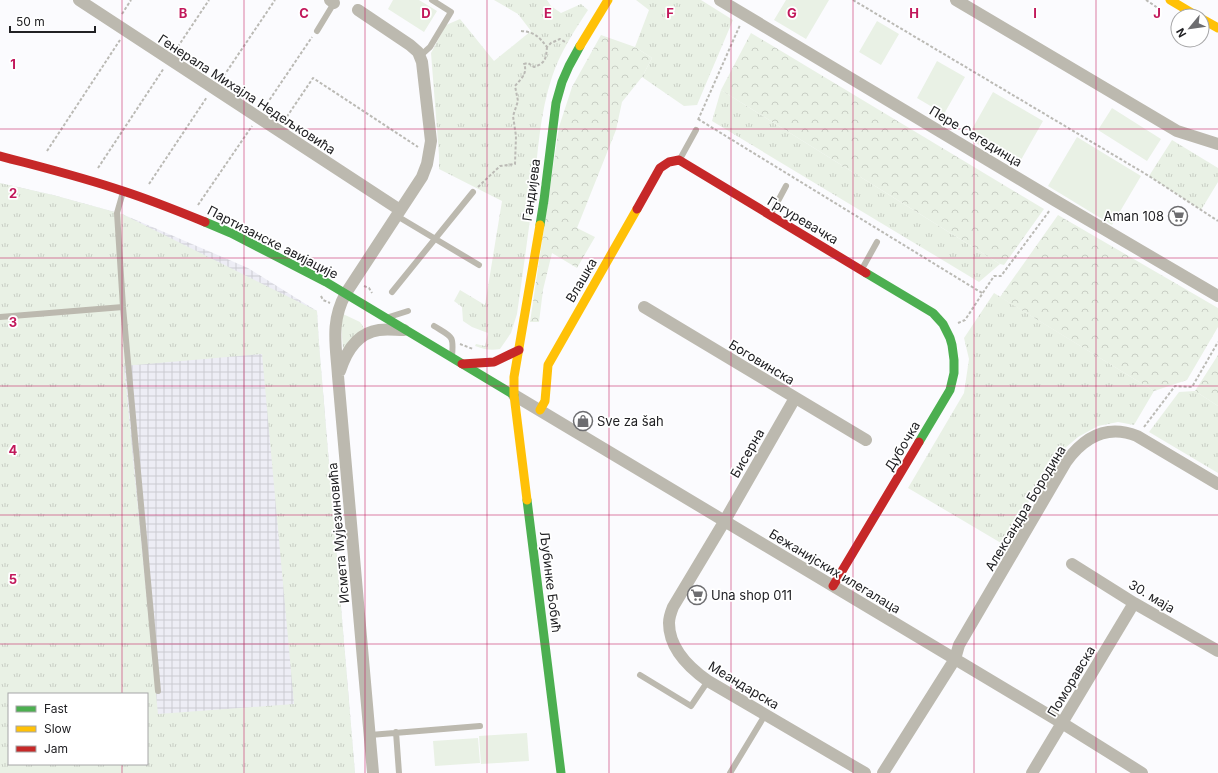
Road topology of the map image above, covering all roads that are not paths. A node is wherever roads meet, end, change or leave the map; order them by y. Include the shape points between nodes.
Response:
1 (79, 0) edge
2 (432, 0) edge
3 (608, 0) edge
4 (720, 0) edge
5 (956, 0) edge
6 (1170, 0) edge
7 (332, 1) edge
8 (1184, 8) edge
9 (358, 10) dead end
10 (317, 31) road end
11 (420, 56) junction
12 (696, 130) road end
13 (1218, 144) edge
14 (0, 156) edge
15 (679, 160) junction
16 (786, 186) dead end
17 (124, 191) junction
18 (473, 192) road end
19 (399, 213) junction
20 (770, 215) junction
21 (435, 239) junction
22 (877, 242) dead end
23 (479, 265) dead end
24 (861, 271) junction
25 (392, 292) dead end
26 (346, 293) junction
27 (1218, 296) edge
28 (123, 307) junction
29 (644, 307) dead end
30 (408, 311) dead end
31 (933, 313) joint
32 (0, 317) edge
33 (386, 319) junction
34 (434, 326) dead end
35 (405, 330) junction
36 (519, 350) junction
37 (452, 358) junction
38 (462, 364) junction
39 (338, 376) junction
40 (514, 395) junction
41 (795, 398) junction
42 (540, 410) junction
43 (866, 440) dead end
44 (1218, 484) edge
45 (724, 522) junction
46 (1072, 564) dead end
47 (833, 586) junction
48 (1134, 603) junction
49 (1218, 651) edge
50 (955, 659) junction
51 (640, 675) dead end
52 (708, 680) junction
53 (158, 691) dead end
54 (765, 715) junction
55 (1062, 723) junction
56 (480, 726) dead end
57 (396, 732) junction
58 (370, 735) junction
59 (373, 773) edge
60 (399, 773) edge
61 (562, 773) edge
62 (730, 773) edge
63 (865, 773) edge
64 (883, 773) edge
65 (1032, 773) edge
66 (1142, 773) edge

1 - 19 street, Генерала Михајла Недељковића via 278,130
2 - 11 lane via 451,12 430,47
3 - 36 street, Гандијева via 569,66 556,102 544,200
4 - 27 street, Пере Сегединца
5 - 13 street via 1177,131
6 - 8 street
7 - 10 lane
9 - 11 street via 410,44
11 - 19 street, Исмета Мујезиновића via 430,130 429,154 422,176
12 - 15 lane
14 - 17 street, Партизанске авијације
15 - 20 street, Гргуревачка
15 - 42 street, Влашка via 664,164 660,168 550,360 545,400
16 - 20 lane
17 - 26 street, Партизанске авијације via 251,242
17 - 28 lane via 117,213
18 - 21 lane
19 - 21 lane
19 - 26 street, Исмета Мујезиновића
20 - 24 street, Гргуревачка
21 - 23 lane
21 - 25 lane
22 - 24 lane
24 - 31 street, Гргуревачка
26 - 33 street, Партизанске авијације
26 - 39 street, Исмета Мујезиновића via 339,306 336,320
28 - 32 lane
28 - 53 lane
29 - 41 street, Боговинска
30 - 33 lane
31 - 47 street, Дубочка via 940,319 953,344 955,367 950,390
33 - 35 street, Партизанске авијације
34 - 37 lane via 452,340
35 - 37 street, Партизанске авијације
35 - 39 street via 378,330 361,337 352,344 344,357
36 - 38 street via 494,362
36 - 40 street, Гандијева
37 - 38 street, Партизанске авијације
38 - 40 street, Партизанске авијације
39 - 58 street, Исмета Мујезиновића
40 - 42 street, Бежанијских илегалаца
40 - 61 street, Љубинке Бобић
41 - 43 street, Боговинска
41 - 45 street, Бисерна
42 - 45 street, Бежанијских илегалаца
44 - 50 street, Александра Бородина via 1128,432 1110,431 1089,439 1073,452 1066,462 959,645
45 - 47 street, Бежанијских илегалаца
45 - 52 street, Меандарска via 672,607 669,621 673,643 682,657 698,674
46 - 48 street, 30. маја
47 - 50 street, Бежанијских илегалаца
48 - 49 street, 30. маја
48 - 55 street, Поморавска
50 - 55 street, Бежанијских илегалаца
50 - 64 street, Александра Бородина
51 - 52 lane via 691,706
52 - 54 street, Меандарска
54 - 62 lane
54 - 63 street, Меандарска
55 - 65 street, Поморавска
55 - 66 street, Бежанијских илегалаца
56 - 57 lane
57 - 58 lane
57 - 60 lane
58 - 59 street, Исмета Мујезиновића

